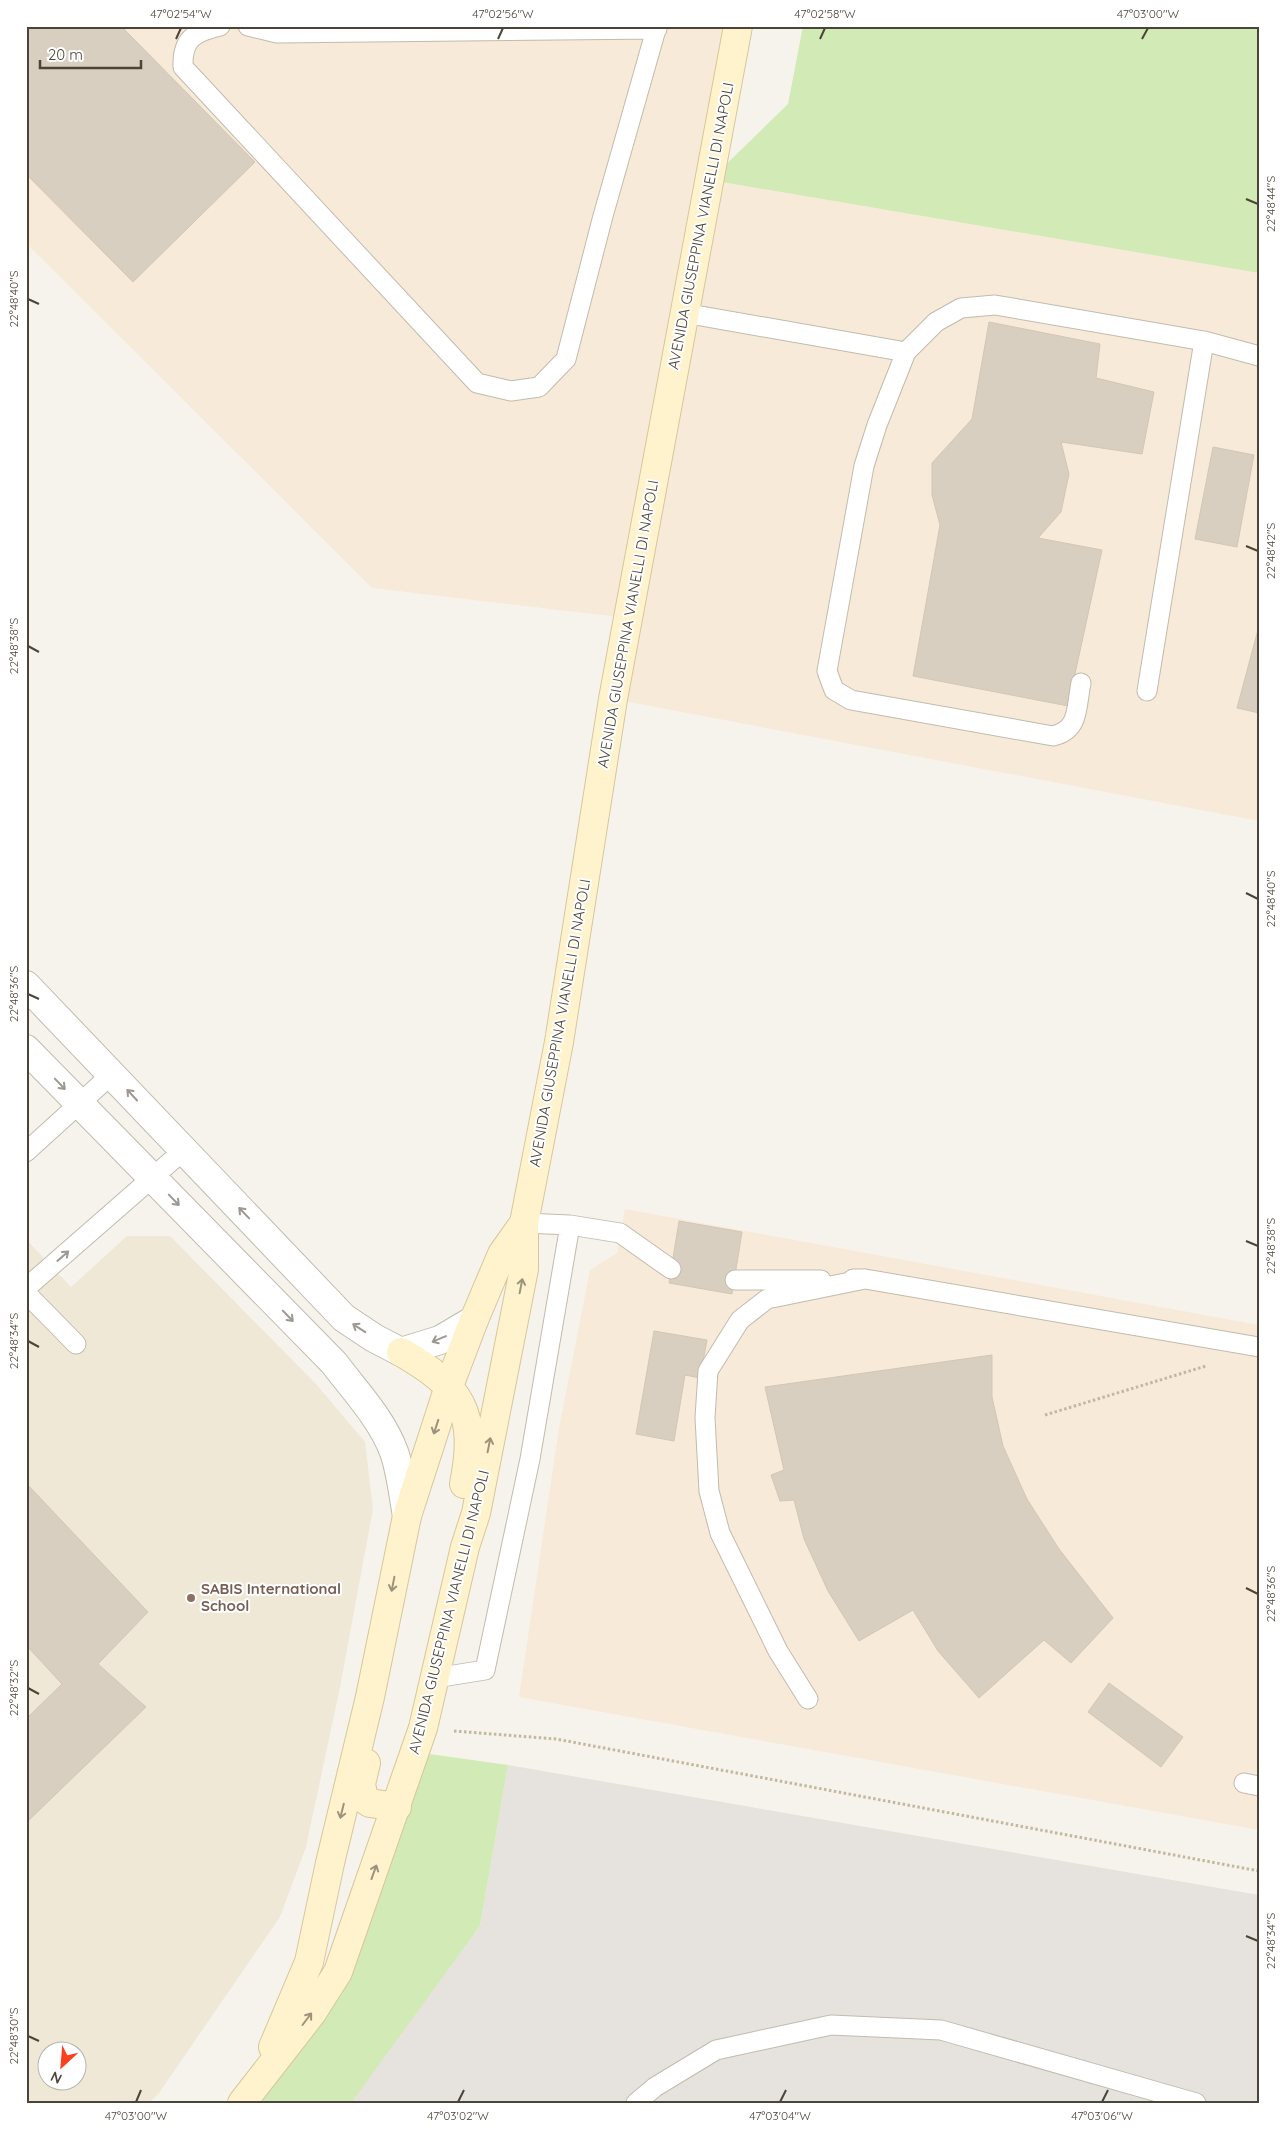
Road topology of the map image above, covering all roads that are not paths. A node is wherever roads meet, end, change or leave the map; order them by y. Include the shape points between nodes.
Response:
1 (220, 26) edge
2 (248, 26) edge
3 (738, 26) edge
4 (657, 28) edge
5 (684, 313) junction
6 (1204, 341) junction
7 (906, 352) junction
8 (1259, 356) edge
9 (1081, 683) dead end
10 (1147, 691) dead end
11 (26, 985) edge
12 (26, 1049) edge
13 (112, 1074) junction
14 (80, 1104) junction
15 (184, 1150) junction
16 (26, 1152) edge
17 (153, 1178) junction
18 (524, 1223) junction
19 (570, 1225) junction
20 (671, 1269) dead end
21 (865, 1279) junction
22 (735, 1280) dead end
23 (26, 1288) edge
24 (26, 1293) edge
25 (474, 1320) junction
26 (76, 1344) dead end
27 (1259, 1348) edge
28 (401, 1352) junction
29 (449, 1386) junction
30 (407, 1516) junction
31 (465, 1547) junction
32 (435, 1678) junction
33 (370, 1697) junction
34 (808, 1699) dead end
35 (397, 1807) junction
36 (249, 2094) edge
37 (636, 2103) edge
38 (1196, 2103) edge

1 - 4 lane via 190,38 182,51 183,67 478,383 511,391 539,387 566,359
2 - 4 lane via 277,33
3 - 5 main road, AVENIDA GIUSEPPINA VIANELLI DI NAPOLI
5 - 7 lane
5 - 18 main road, AVENIDA GIUSEPPINA VIANELLI DI NAPOLI via 613,699 559,1042
6 - 7 lane via 995,305 961,308 936,322
6 - 8 lane
6 - 10 lane
7 - 9 lane via 864,466 827,671 834,690 851,700 1053,736 1073,726
11 - 13 street
12 -> 14 street
13 - 14 lane
15 -> 13 street
14 - 16 lane
14 - 17 street
15 - 17 lane
28 -> 15 street via 344,1318
23 -> 17 lane
17 -> 30 street via 334,1363 376,1419 393,1450
18 - 19 lane
18 - 25 main road, AVENIDA GIUSEPPINA VIANELLI DI NAPOLI via 502,1254
31 -> 18 main road, AVENIDA GIUSEPPINA VIANELLI DI NAPOLI via 476,1513 524,1268
19 - 20 lane via 620,1233
19 - 32 lane via 530,1459 485,1670
21 - 22 lane
21 - 27 lane
21 - 34 lane via 767,1299 740,1320 708,1371 706,1418 710,1491 720,1533 778,1651
24 - 26 lane
25 -> 28 street via 440,1340
25 - 29 main road, AVENIDA GIUSEPPINA VIANELLI DI NAPOLI
28 - 29 main road via 426,1366
29 -> 30 main road, AVENIDA GIUSEPPINA VIANELLI DI NAPOLI
29 - 31 main road via 463,1407 470,1428 470,1458 461,1500
30 -> 33 main road, AVENIDA GIUSEPPINA VIANELLI DI NAPOLI
31 - 32 main road, AVENIDA GIUSEPPINA VIANELLI DI NAPOLI
32 - 35 main road, AVENIDA GIUSEPPINA VIANELLI DI NAPOLI via 424,1728
33 - 35 main road via 370,1750 361,1784 363,1797 370,1803
33 -> 36 main road, AVENIDA GIUSEPPINA VIANELLI DI NAPOLI via 309,1962
36 -> 35 main road, AVENIDA GIUSEPPINA VIANELLI DI NAPOLI via 312,2013 338,1972
37 - 38 lane via 655,2087 716,2050 831,2025 941,2030

